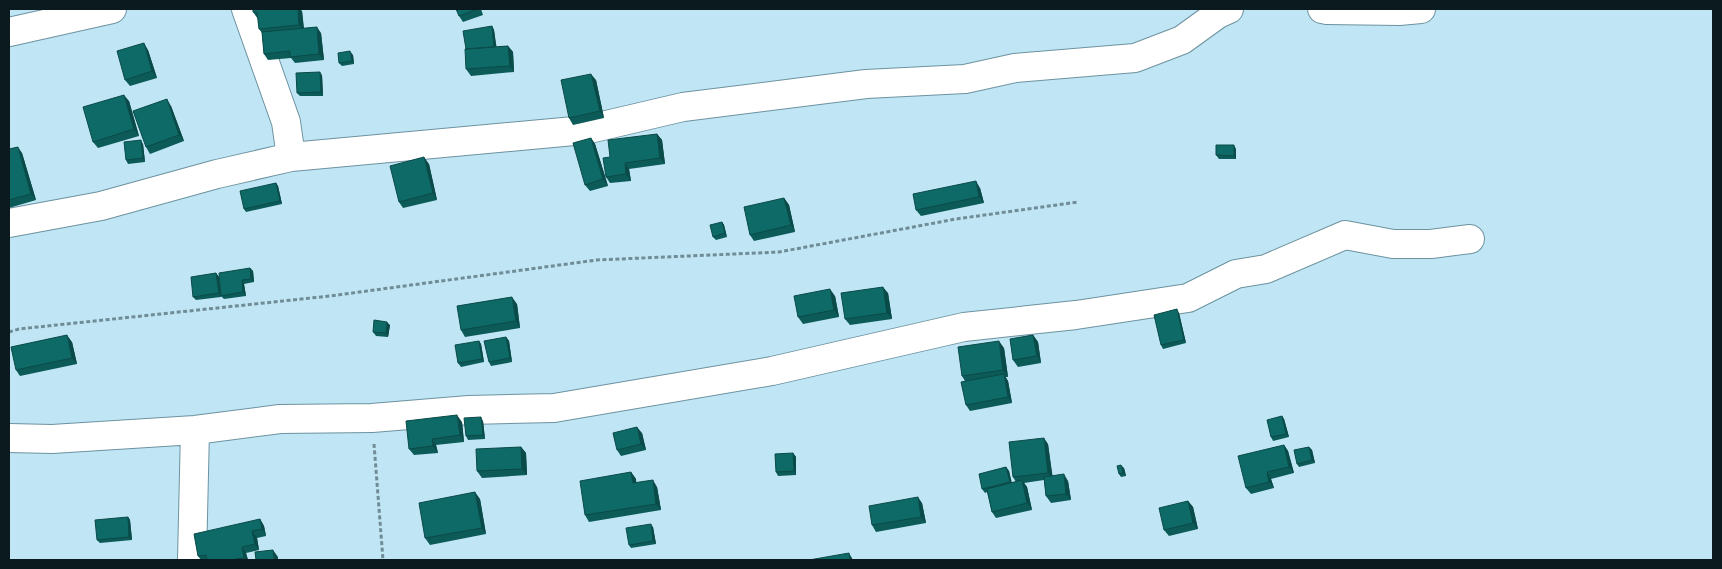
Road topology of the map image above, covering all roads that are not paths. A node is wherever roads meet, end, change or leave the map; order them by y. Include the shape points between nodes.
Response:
1 (112, 9) edge
2 (246, 9) edge
3 (1229, 9) edge
4 (1322, 9) edge
5 (1421, 9) edge
6 (9, 32) edge
7 (291, 157) junction
8 (9, 224) edge
9 (1470, 239) dead end
10 (195, 430) junction
11 (9, 438) edge
12 (192, 560) edge

1 - 6 street
2 - 7 street via 286,122
3 - 7 street via 1182,40 1135,58 1015,68 965,79 866,84 683,107 585,130
4 - 5 street
7 - 8 street via 101,206
9 - 10 street via 1393,244 1346,235 1266,269 1236,274 1188,298 964,327 772,371 554,408 469,410 372,418 280,419
10 - 11 street via 52,439
10 - 12 street

